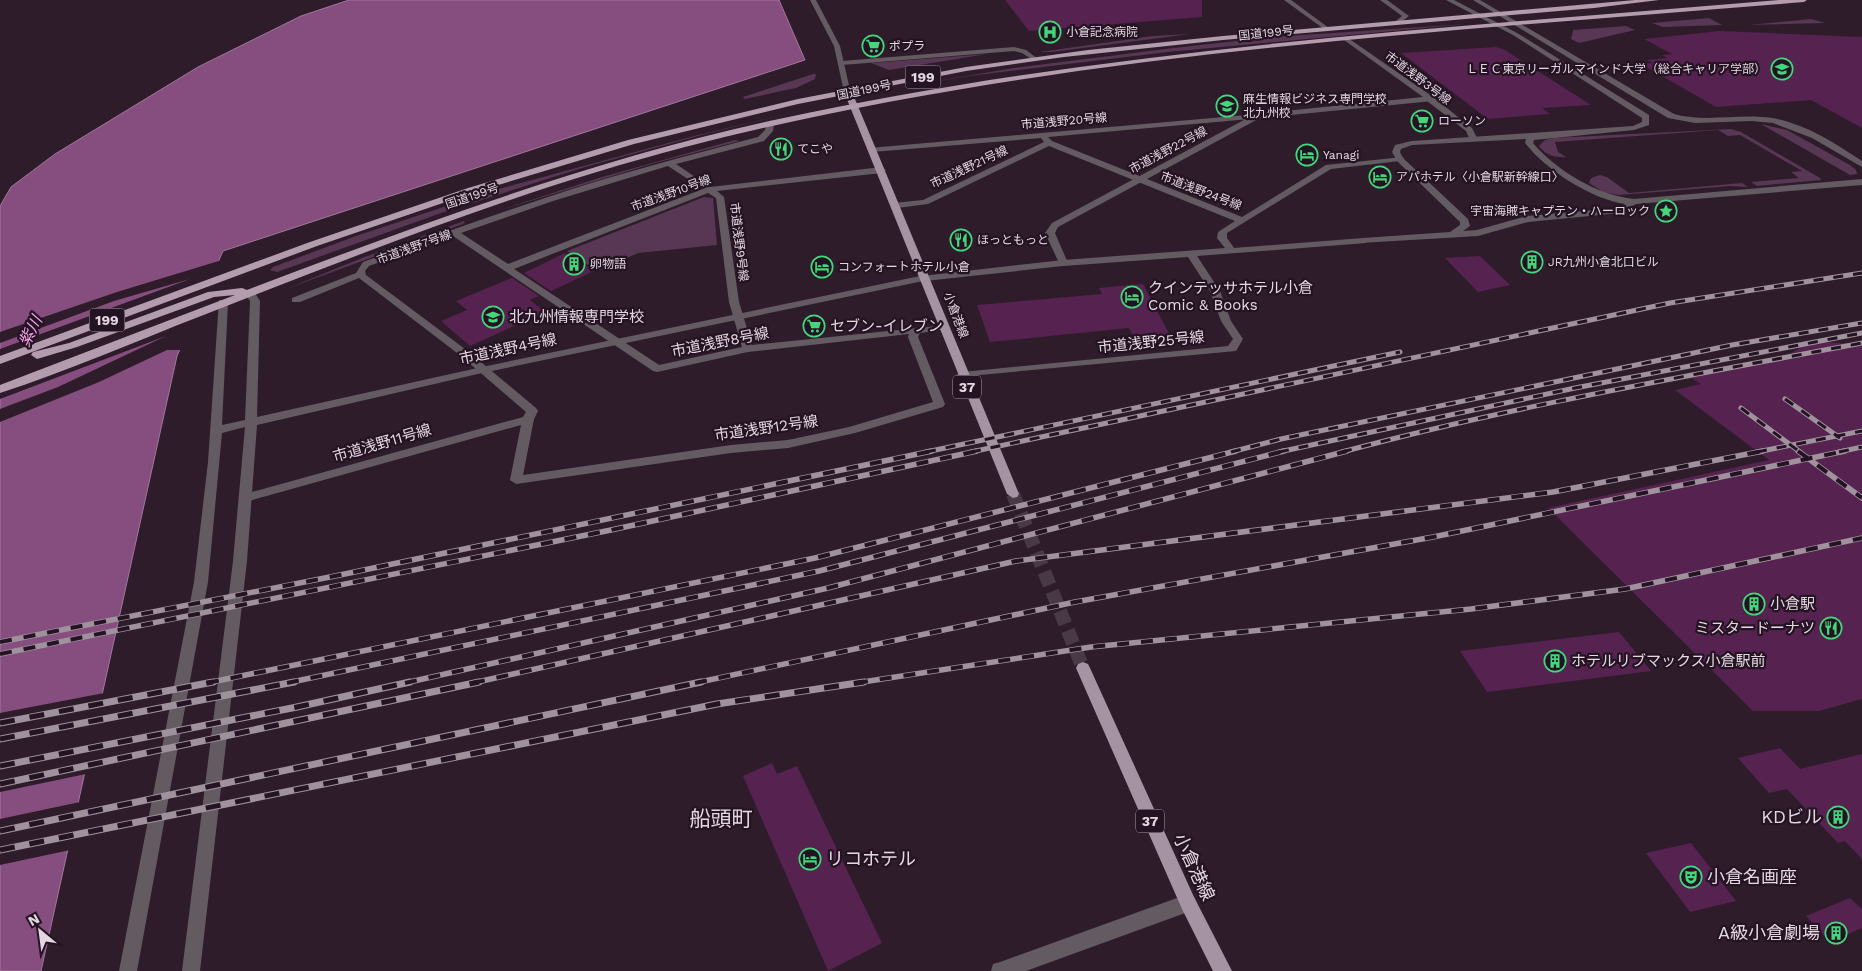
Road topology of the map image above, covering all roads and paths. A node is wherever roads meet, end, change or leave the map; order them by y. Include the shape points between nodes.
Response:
1 (813, 0) edge
2 (1286, 0) edge
3 (1383, 0) edge
4 (1449, 0) edge
5 (1476, 0) edge
6 (1710, 0) edge
7 (1804, 0) edge
8 (1661, 1) edge
9 (1693, 1) edge
10 (1500, 13) junction
11 (1480, 15) junction
12 (1398, 22) junction
13 (1519, 24) junction
14 (1499, 26) junction
15 (1326, 28) junction
16 (1346, 39) junction
17 (1035, 59) junction
18 (842, 63) junction
19 (848, 92) junction
20 (1430, 99) junction
21 (854, 106) junction
22 (1258, 116) junction
23 (770, 124) junction
24 (1043, 134) junction
25 (725, 135) junction
26 (1539, 136) junction
27 (1473, 138) junction
28 (751, 142) junction
29 (1049, 143) junction
30 (872, 150) junction
31 (1400, 159) junction
32 (668, 163) junction
33 (1862, 165) edge
34 (882, 170) junction
35 (1139, 180) junction
36 (1862, 182) edge
37 (711, 189) junction
38 (1634, 202) junction
39 (897, 205) junction
40 (474, 209) junction
41 (487, 220) junction
42 (1242, 220) junction
43 (1465, 221) junction
44 (453, 232) junction
45 (1478, 233) junction
46 (1451, 234) junction
47 (1231, 250) junction
48 (1190, 253) junction
49 (1063, 263) junction
50 (507, 268) junction
51 (240, 272) junction
52 (361, 274) junction
53 (925, 278) junction
54 (249, 292) junction
55 (220, 295) junction
56 (296, 300) dead end
57 (737, 318) junction
58 (943, 327) junction
59 (916, 330) junction
60 (616, 342) junction
61 (748, 349) junction
62 (0, 360) edge
63 (0, 365) edge
64 (482, 370) junction
65 (962, 375) junction
66 (0, 388) edge
67 (528, 419) junction
68 (251, 421) junction
69 (216, 430) junction
70 (1013, 494) tunnel mouth
71 (245, 498) junction
72 (1083, 668) tunnel mouth
73 (1188, 903) junction
74 (128, 971) edge
75 (191, 971) edge
76 (1000, 971) edge
77 (1223, 971) edge

1 - 18 street via 837,46
2 - 15 street
3 - 12 street via 1406,16
4 - 11 street
5 - 10 street
6 - 9 highway
7 - 13 highway, 国道199号 / 199
8 - 10 highway, 国道199号 / 199
10 - 11 highway, 国道199号 / 199
10 - 13 street
11 - 12 highway, 国道199号 / 199
11 - 14 street
12 - 15 highway, 国道199号 / 199
13 - 14 highway, 国道199号 / 199
13 - 33 street via 1671,116 1706,122 1775,121 1796,128
14 - 16 highway, 国道199号 / 199
14 - 26 street via 1643,114 1647,120 1644,125 1634,128
15 - 17 highway, 国道199号 / 199
16 - 20 street, 市道浅野3号線
16 - 21 highway, 国道199号 / 199 via 1066,70
17 - 18 street via 1014,49
17 - 19 highway, 国道199号 / 199
18 - 19 street
19 - 21 main road, 小倉港線 / 37
19 - 51 highway, 国道199号 / 199 via 693,126 551,165 382,219
20 - 22 street, 市道浅野22号線
20 - 27 street, 市道浅野3号線 via 1469,130
21 - 23 highway, 国道199号 / 199
21 - 30 main road, 小倉港線 / 37
22 - 24 street, 市道浅野20号線
22 - 35 street, 市道浅野22号線
23 - 25 highway, 国道199号 / 199
23 - 28 street via 766,136
24 - 29 street
24 - 30 street, 市道浅野20号線
25 - 28 street via 745,135
25 - 40 highway, 国道199号 / 199
26 - 27 street
26 - 38 street via 1530,140 1530,146 1581,186 1611,200
27 - 31 street via 1405,144 1396,150
28 - 32 street, 市道浅野7号線
29 - 35 street, 市道浅野24号線
29 - 39 street, 市道浅野21号線 via 925,202
30 - 34 main road, 小倉港線 / 37
31 - 42 street via 1332,165
31 - 43 street
32 - 37 street, 市道浅野9号線
32 - 41 street, 市道浅野7号線
34 - 37 street, 市道浅野10号線
34 - 39 main road, 小倉港線 / 37
35 - 42 street, 市道浅野24号線
35 - 49 street, 市道浅野22号線 via 1050,229
36 - 38 street
37 - 50 street, 市道浅野10号線
37 - 57 street, 市道浅野9号線 via 720,197
38 - 45 street, 市道浅野4号線 via 1620,210 1527,219
39 - 53 main road, 小倉港線 / 37
40 - 41 street
40 - 54 highway, 国道199号 / 199
41 - 44 street, 市道浅野7号線
42 - 47 street via 1221,235
43 - 45 street
43 - 46 street via 1463,229
44 - 50 street, 市道浅野8号線
44 - 52 street, 市道浅野7号線 via 366,264
45 - 46 street, 市道浅野4号線
46 - 47 street, 市道浅野4号線
47 - 48 street, 市道浅野4号線
48 - 49 street, 市道浅野4号線
48 - 65 street, 市道浅野25号線 via 1215,291 1226,321 1238,340 1232,349
49 - 53 street, 市道浅野4号線
50 - 60 street, 市道浅野8号線
51 - 55 highway
51 - 62 highway, 国道199号 / 199
52 - 56 street
52 - 64 street, 市道浅野7号線
53 - 57 street, 市道浅野4号線
53 - 58 main road, 小倉港線 / 37
54 - 55 highway
54 - 68 street via 255,301
55 - 63 highway via 73,345
55 - 66 highway, 199 via 204,310
55 - 69 street
57 - 60 street, 市道浅野4号線
57 - 61 street, 市道浅野9号線
58 - 59 street, 市道浅野8号線
58 - 65 main road, 小倉港線 / 37
59 - 61 street, 市道浅野8号線
59 - 67 street, 市道浅野12号線 via 913,337 939,404 851,430 788,444 516,480
60 - 61 street, 市道浅野8号線 via 657,369
60 - 64 street, 市道浅野4号線
64 - 67 street, 市道浅野7号線 via 532,412
64 - 68 street, 市道浅野4号線
65 - 70 main road, 小倉港線 / 37
67 - 71 street, 市道浅野11号線
68 - 69 street, 市道浅野4号線
68 - 71 street
69 - 74 street via 201,582
71 - 75 street
72 - 73 main road, 小倉港線 / 37
73 - 76 street
73 - 77 main road, 小倉港線 / 37

